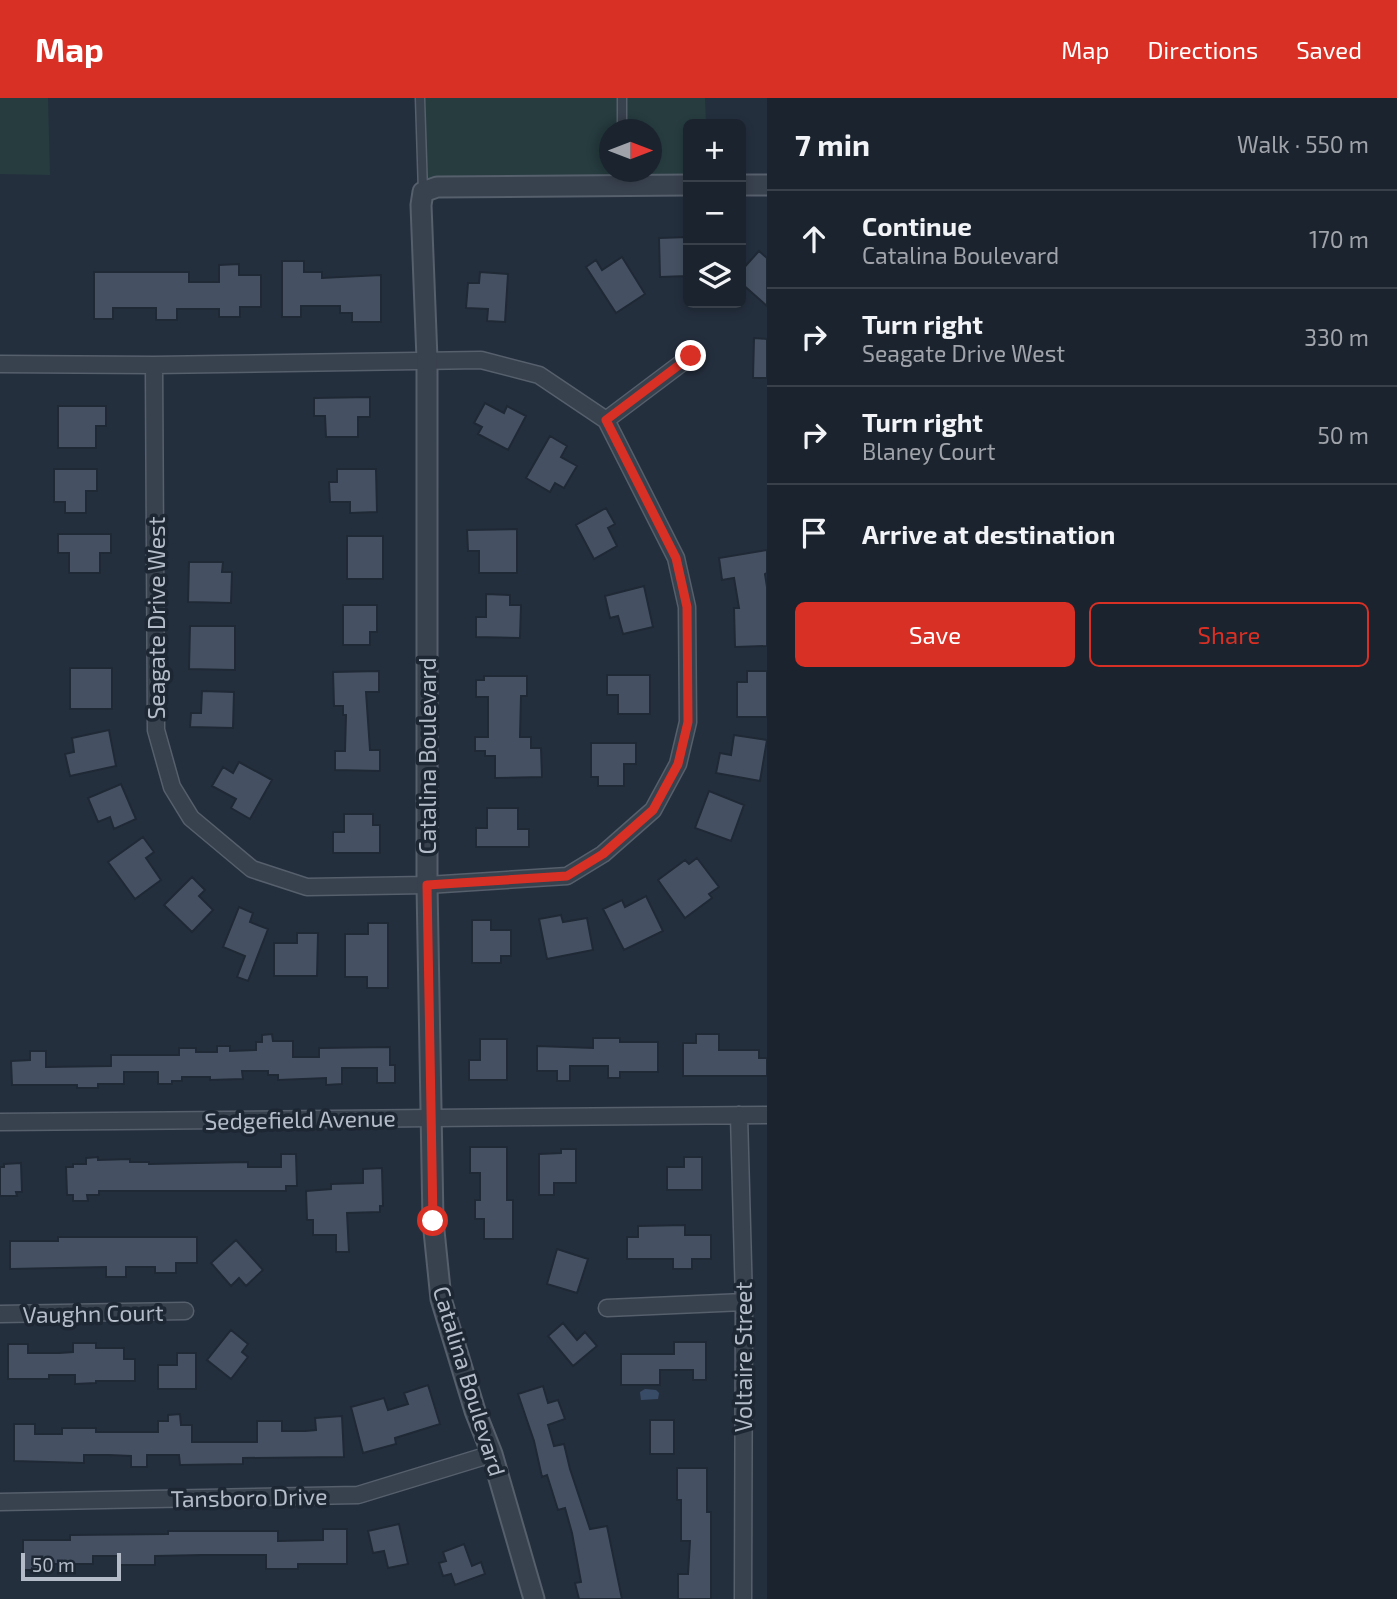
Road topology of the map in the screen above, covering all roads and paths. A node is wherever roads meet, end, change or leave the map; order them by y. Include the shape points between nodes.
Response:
1 (420, 98) edge
2 (622, 98) edge
3 (622, 119) edge
4 (599, 180) edge
5 (656, 182) edge
6 (683, 185) edge
7 (746, 185) edge
8 (767, 185) edge
9 (423, 192) junction
10 (691, 356) dead end
11 (427, 359) junction
12 (0, 364) edge
13 (154, 365) junction
14 (606, 420) junction
15 (427, 885) junction
16 (739, 1115) junction
17 (767, 1115) edge
18 (430, 1118) junction
19 (0, 1122) edge
20 (744, 1302) junction
21 (607, 1308) dead end
22 (185, 1311) dead end
23 (0, 1314) edge
24 (492, 1454) junction
25 (0, 1502) edge
26 (534, 1599) edge
27 (743, 1599) edge

1 - 9 lane
2 - 3 lane
4 - 9 street via 438,187
5 - 6 street
7 - 8 street
9 - 11 street, Catalina Boulevard
10 - 14 street
11 - 13 street, Seagate Drive West
11 - 14 street, Seagate Drive West via 481,360 539,376
11 - 15 street, Catalina Boulevard
12 - 13 street, Seagate Drive West
13 - 15 street, Seagate Drive West via 156,730 172,787 191,818 252,869 307,887
14 - 15 street, Seagate Drive West via 676,558 687,607 688,722 678,764 653,810 603,854 567,876
15 - 18 street, Catalina Boulevard
16 - 17 street, Sedgefield Avenue
16 - 18 street, Sedgefield Avenue
16 - 20 street, Voltaire Street
18 - 19 street, Sedgefield Avenue
18 - 24 street, Catalina Boulevard via 441,1298
20 - 21 street
20 - 27 street, Voltaire Street
22 - 23 street, Vaughn Court
24 - 25 street, Tansboro Drive via 358,1495
24 - 26 street, Catalina Boulevard

